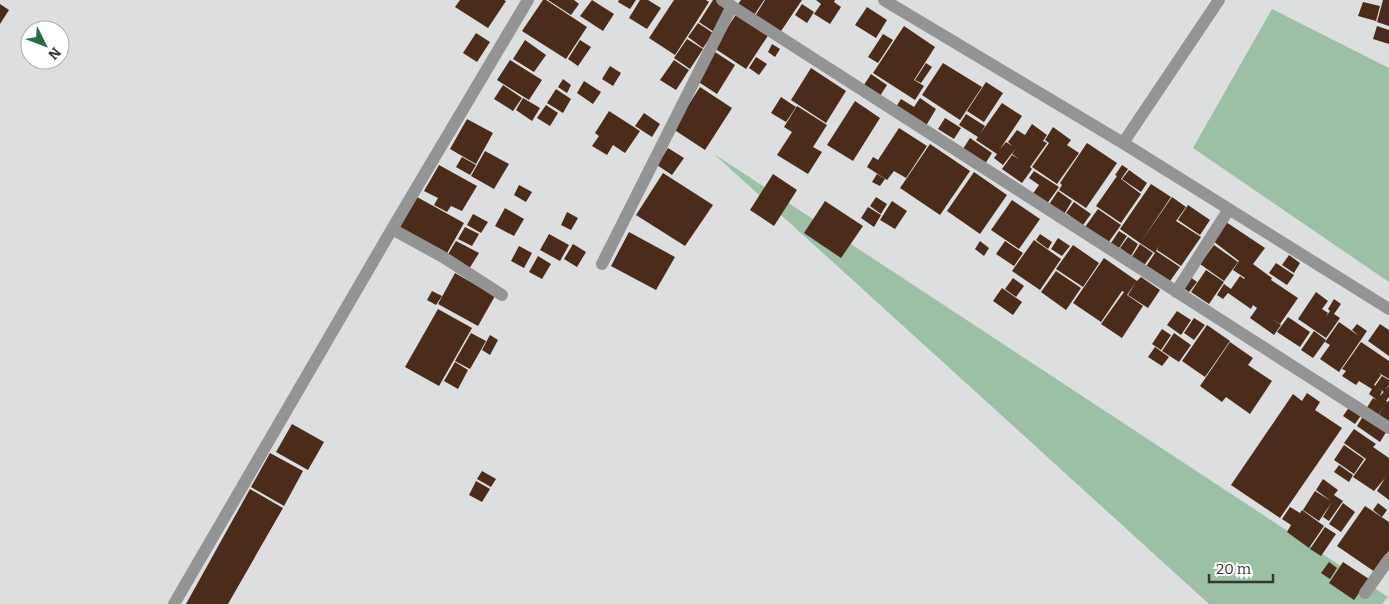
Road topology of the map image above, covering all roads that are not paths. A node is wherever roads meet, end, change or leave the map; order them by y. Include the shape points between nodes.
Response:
1 (884, 0) edge
2 (1219, 0) edge
3 (527, 1) edge
4 (727, 3) edge
5 (1123, 143) junction
6 (1229, 209) junction
7 (392, 229) junction
8 (602, 264) dead end
9 (1176, 292) junction
10 (502, 295) dead end
11 (1389, 310) edge
12 (1389, 428) edge
13 (1389, 559) edge
14 (1365, 593) dead end
15 (174, 604) edge

1 - 5 street
2 - 5 street
3 - 7 street
4 - 8 street via 668,137
4 - 9 street
5 - 6 street
6 - 9 street
6 - 11 street
7 - 10 street
7 - 15 street
9 - 12 street
13 - 14 street

